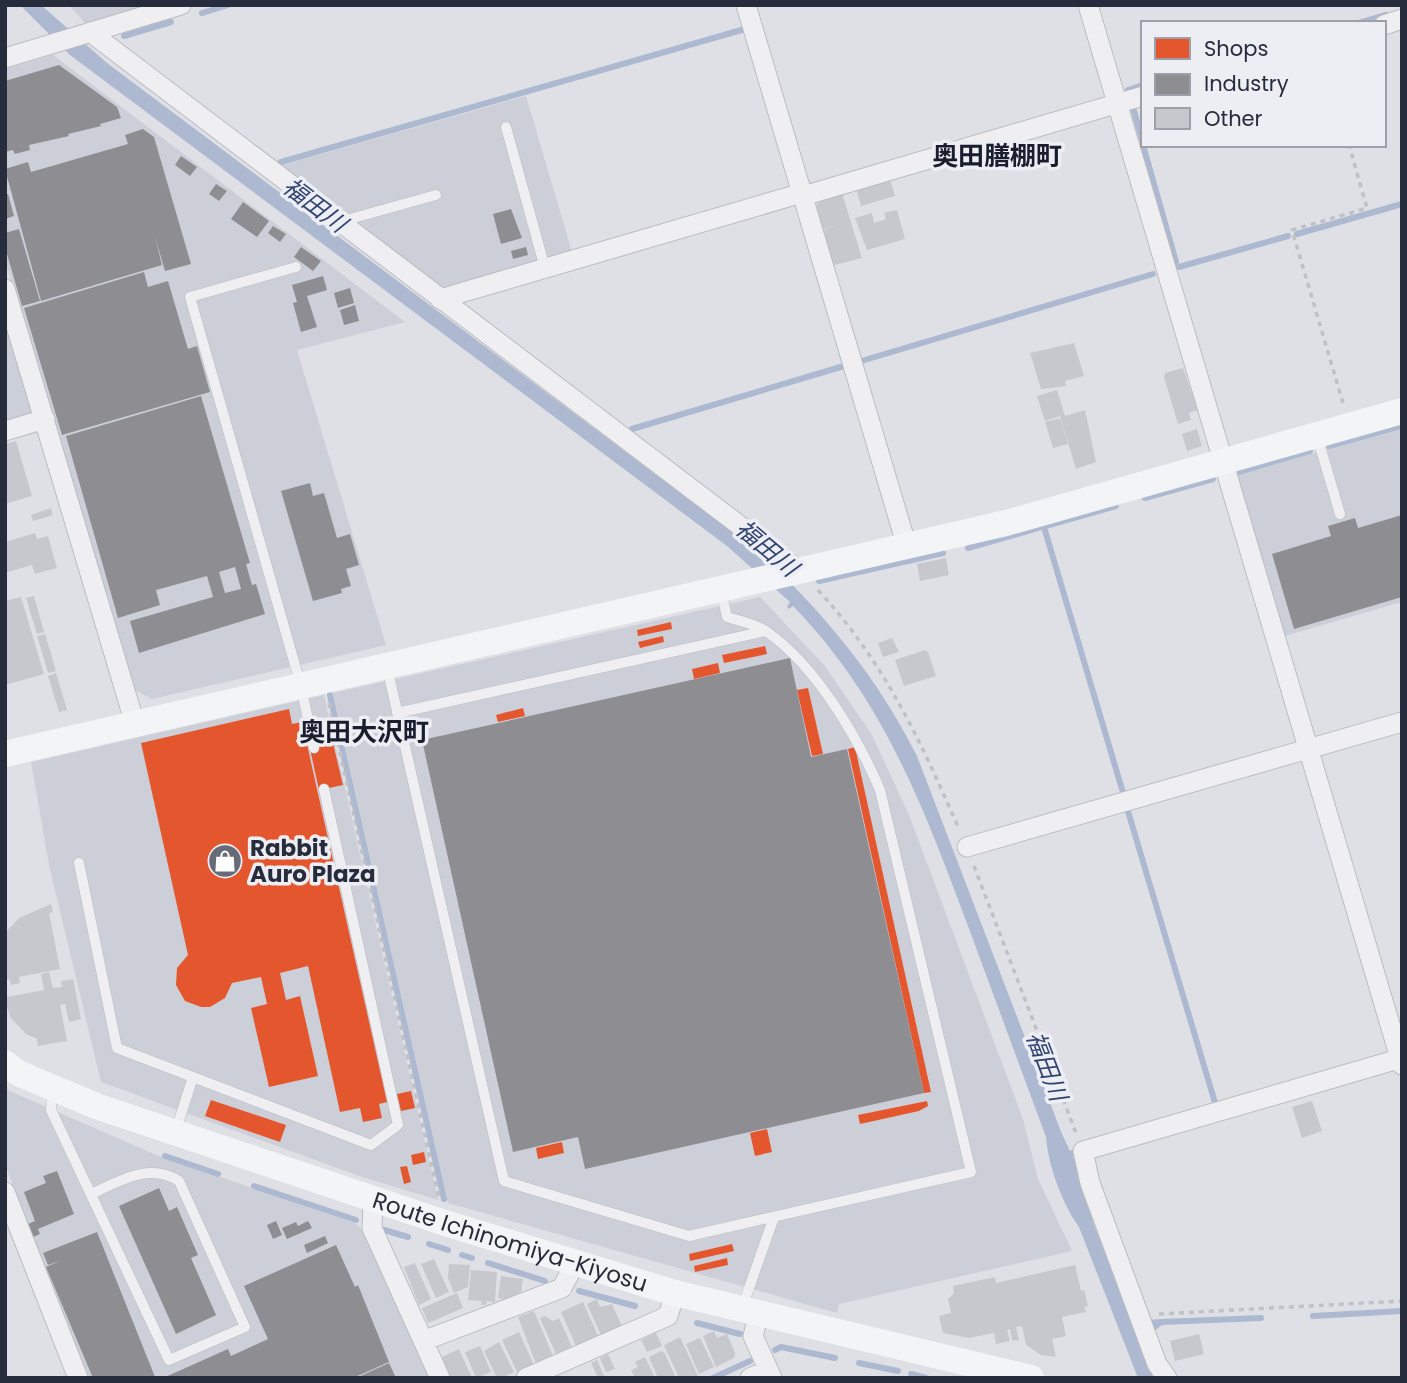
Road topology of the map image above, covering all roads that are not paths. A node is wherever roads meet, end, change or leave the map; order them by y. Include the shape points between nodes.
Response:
1 (181, 5) edge
2 (746, 5) edge
3 (1088, 5) edge
4 (88, 33) junction
5 (5, 58) edge
6 (1141, 97) edge
7 (1116, 103) junction
8 (506, 127) dead end
9 (802, 194) junction
10 (436, 195) dead end
11 (338, 222) junction
12 (296, 267) dead end
13 (545, 268) junction
14 (5, 289) edge
15 (440, 299) junction
16 (1402, 411) edge
17 (45, 419) junction
18 (5, 431) edge
19 (1317, 435) junction
20 (1222, 462) junction
21 (1340, 514) dead end
22 (906, 547) junction
23 (798, 572) junction
24 (721, 590) junction
25 (766, 631) junction
26 (387, 667) junction
27 (313, 683) junction
28 (397, 713) junction
29 (1402, 722) edge
30 (135, 724) junction
31 (314, 748) dead end
32 (1310, 749) junction
33 (5, 754) edge
34 (324, 789) dead end
35 (967, 847) dead end
36 (79, 863) dead end
37 (1401, 1060) edge
38 (5, 1063) edge
39 (193, 1077) junction
40 (52, 1087) junction
41 (175, 1133) junction
42 (5, 1192) edge
43 (90, 1194) junction
44 (373, 1201) junction
45 (774, 1217) junction
46 (575, 1263) junction
47 (675, 1293) junction
48 (750, 1311) junction
49 (423, 1341) junction
50 (770, 1374) edge
51 (78, 1378) edge
52 (440, 1378) edge
53 (526, 1378) edge
54 (750, 1378) edge
55 (1031, 1378) edge
56 (1167, 1378) edge

1 - 4 street
2 - 9 street
3 - 7 street
4 - 5 street
4 - 11 street
6 - 7 street
7 - 9 street
7 - 20 street
8 - 13 lane
9 - 13 street
9 - 22 street
10 - 11 lane
11 - 15 street
12 - 27 lane via 190,297
13 - 15 street
14 - 17 street
15 - 23 street
16 - 19 street
17 - 18 street
17 - 30 street
19 - 20 street
19 - 21 lane
20 - 22 street
20 - 32 street
22 - 23 street
23 - 24 street
24 - 25 lane via 727,617
24 - 26 street
25 - 28 lane
25 - 45 lane via 805,668 859,742 880,790 971,1172
26 - 27 street
26 - 28 lane
27 - 30 street
27 - 31 lane
28 - 45 lane via 504,1181 689,1236
29 - 32 street
30 - 33 street
32 - 35 street
32 - 37 street
34 - 39 lane via 398,1125 371,1144
36 - 39 lane via 117,1048
37 - 56 street via 1083,1151 1090,1183 1157,1364
38 - 40 street, Route Ichinomiya-Kiyosu
39 - 41 lane
40 - 41 street, Route Ichinomiya-Kiyosu
40 - 43 lane via 51,1110
41 - 44 street, Route Ichinomiya-Kiyosu
42 - 51 street
43 - 43 lane via 169,1360 245,1326 179,1181 166,1173 140,1172
44 - 46 street, Route Ichinomiya-Kiyosu
44 - 49 street via 372,1228
45 - 48 lane
46 - 47 street, Route Ichinomiya-Kiyosu
46 - 49 street via 562,1288
47 - 48 street, Route Ichinomiya-Kiyosu
47 - 53 street via 668,1316
48 - 50 street via 753,1336
48 - 55 street, Route Ichinomiya-Kiyosu
49 - 52 street
50 - 54 street

